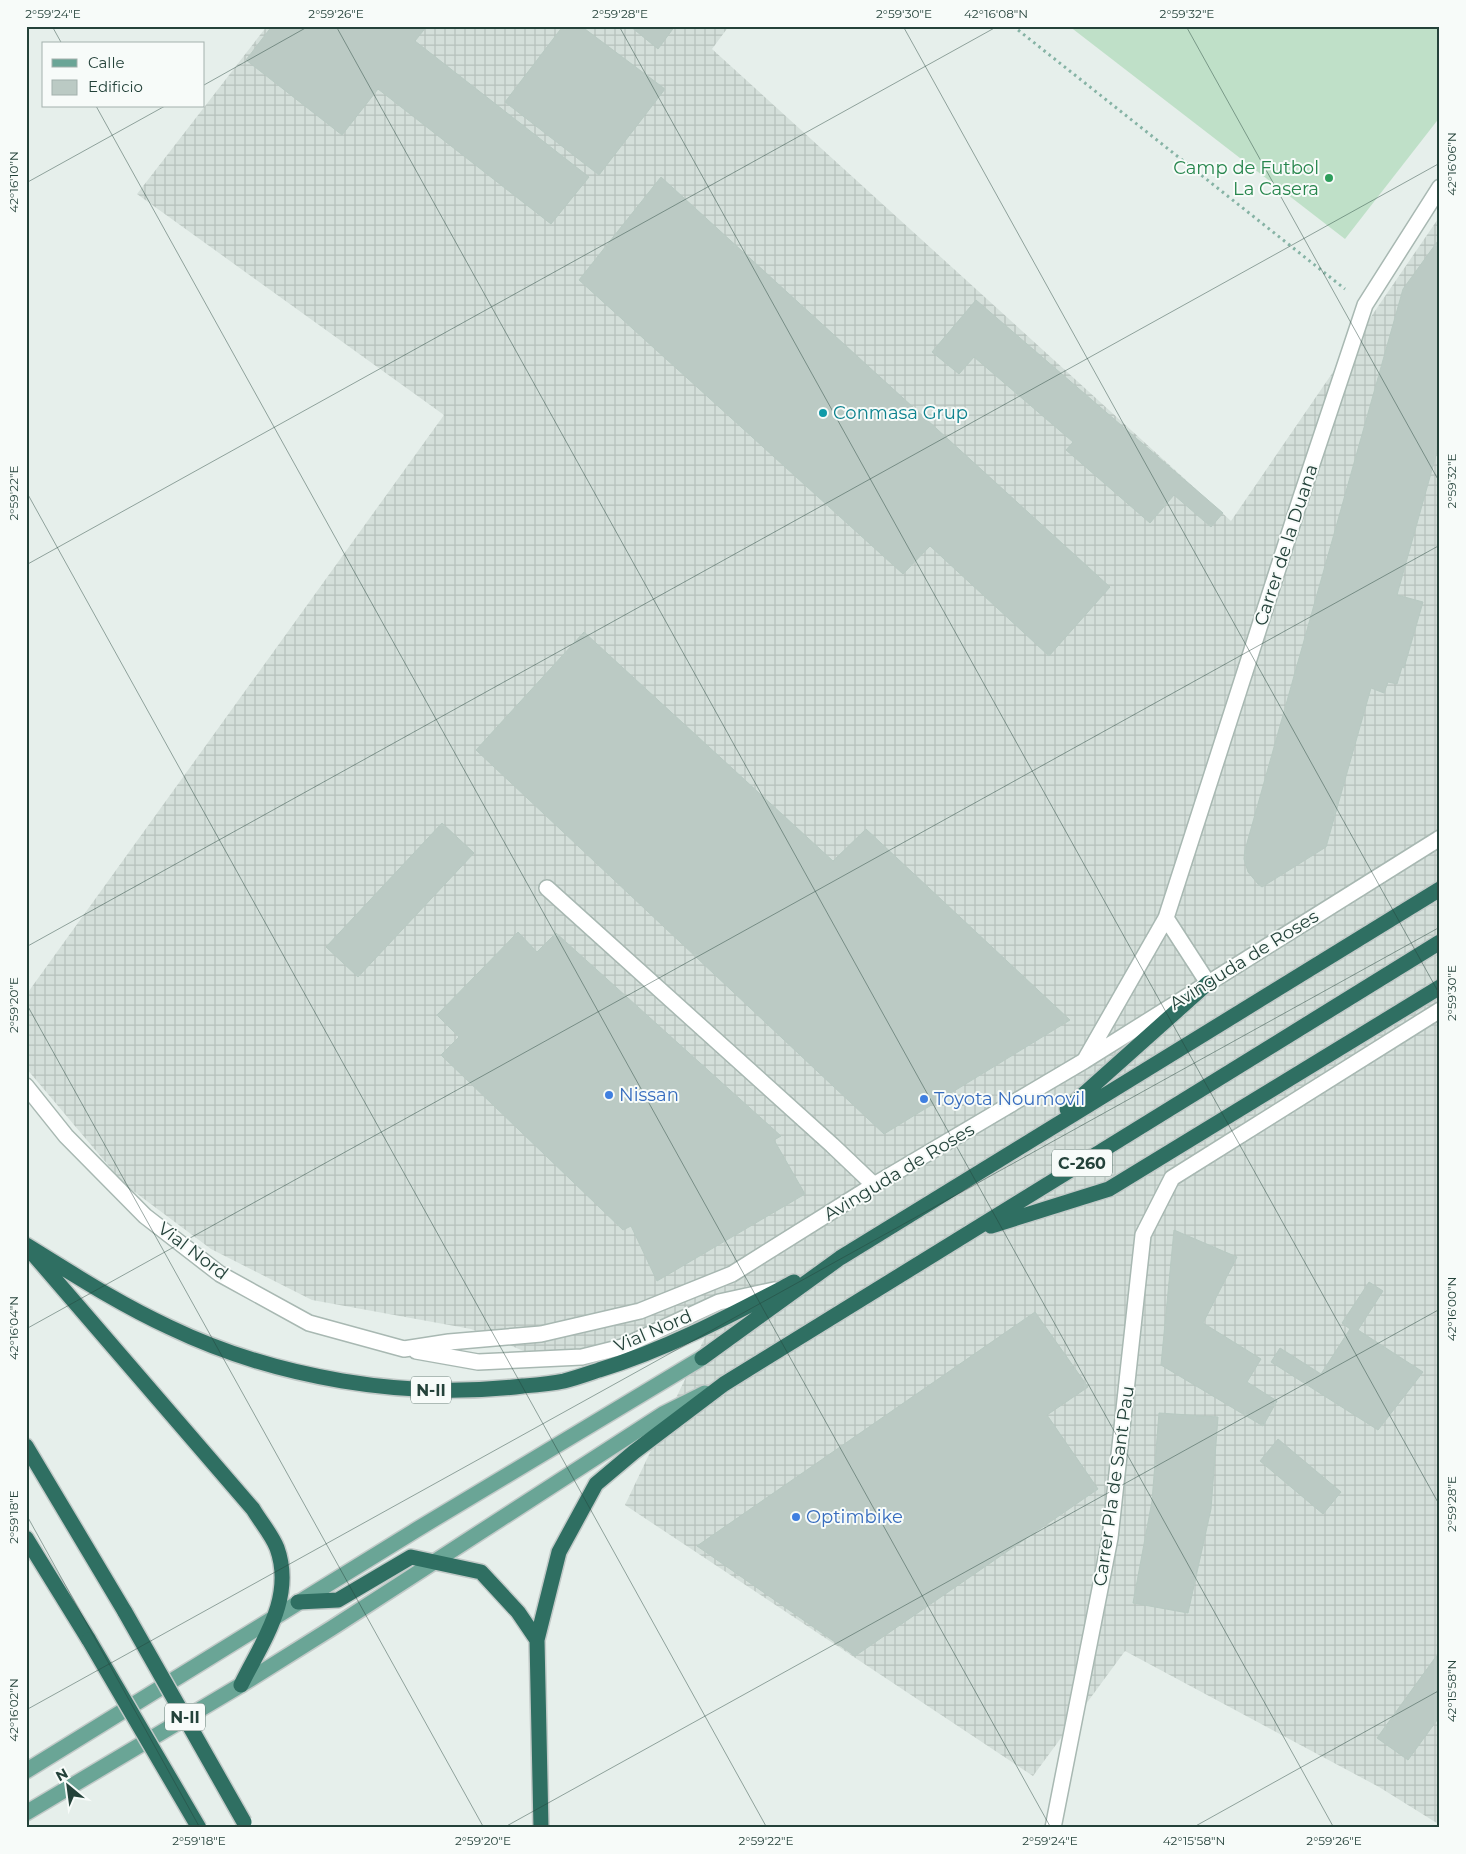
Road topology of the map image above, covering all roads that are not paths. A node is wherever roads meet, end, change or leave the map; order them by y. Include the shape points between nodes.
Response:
1 (1440, 187) edge
2 (1440, 838) edge
3 (547, 888) dead end
4 (1440, 889) edge
5 (1166, 918) junction
6 (1440, 942) edge
7 (1208, 983) junction
8 (1440, 987) edge
9 (1440, 1010) edge
10 (1084, 1061) junction
11 (26, 1086) edge
12 (1038, 1136) junction
13 (874, 1185) junction
14 (970, 1233) junction
15 (26, 1245) edge
16 (840, 1258) junction
17 (781, 1289) junction
18 (542, 1334) joint
19 (404, 1349) junction
20 (702, 1358) joint
21 (724, 1384) junction
22 (26, 1446) edge
23 (26, 1538) edge
24 (435, 1562) junction
25 (298, 1602) junction
26 (275, 1617) junction
27 (537, 1640) junction
28 (241, 1685) junction
29 (26, 1771) edge
30 (26, 1813) edge
31 (246, 1825) edge
32 (199, 1828) edge
33 (541, 1828) edge
34 (1053, 1828) edge

1 - 5 street, Carrer de la Duana via 1365,305
2 - 7 street, Avinguda de Roses
3 - 13 street
4 - 12 highway, C-260
5 - 7 street
5 - 10 street, Carrer de la Duana
6 - 14 highway, C-260
7 - 10 street, Avinguda de Roses
7 - 12 highway
8 - 14 highway via 1109,1189
9 - 34 street, Carrer Pla de Sant Pau via 1172,1178 1143,1235 1110,1538
10 - 13 street, Avinguda de Roses
11 - 19 street, Vial Nord via 66,1136 145,1216 220,1274 308,1323
12 - 16 highway, C-260
13 - 18 street, Avinguda de Roses via 732,1274 640,1312
14 - 21 highway, C-260
15 - 17 highway, N-II via 106,1295 216,1347 274,1366 337,1381 427,1390 487,1391 563,1381 626,1362 691,1335
15 - 26 highway, N-II via 253,1509 277,1548 283,1580
16 - 17 highway, N-II
16 - 20 highway, C-260
17 - 19 street, Vial Nord via 719,1302 622,1346 582,1356 478,1362
18 - 19 street, Vial Nord
20 - 25 main road, C-260
21 - 24 main road, C-260 via 663,1414
21 - 27 highway via 596,1484 559,1552
22 - 31 highway, N-II, bridge
23 - 32 highway, bridge
24 - 25 highway via 411,1557 338,1600
24 - 27 highway via 481,1572 518,1612
24 - 28 main road, C-260
25 - 26 main road, C-260
26 - 28 highway, N-II
26 - 29 main road, C-260
27 - 33 highway
28 - 30 main road, C-260

